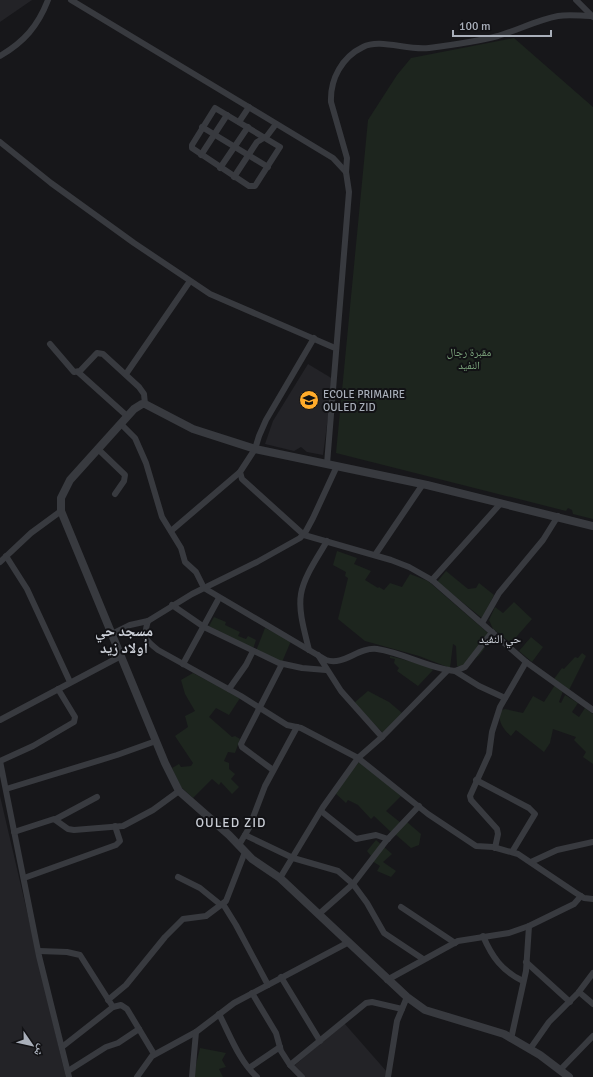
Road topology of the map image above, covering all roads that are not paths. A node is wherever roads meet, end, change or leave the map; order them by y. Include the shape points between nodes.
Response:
1 (48, 0) edge
2 (71, 0) edge
3 (576, 0) edge
4 (592, 16) edge
5 (0, 56) edge
6 (249, 108) junction
7 (227, 115) junction
8 (239, 122) junction
9 (276, 124) junction
10 (202, 127) junction
11 (248, 127) junction
12 (214, 134) junction
13 (265, 137) junction
14 (0, 142) edge
15 (234, 147) junction
16 (201, 155) junction
17 (248, 155) junction
18 (268, 167) junction
19 (220, 168) junction
20 (346, 172) junction
21 (234, 176) junction
22 (190, 281) junction
23 (314, 338) junction
24 (50, 344) dead end
25 (335, 348) junction
26 (78, 372) junction
27 (126, 374) junction
28 (145, 404) junction
29 (127, 416) junction
30 (121, 424) junction
31 (98, 449) junction
32 (256, 449) junction
33 (327, 464) junction
34 (337, 466) junction
35 (240, 472) junction
36 (423, 484) junction
37 (115, 494) dead end
38 (501, 503) junction
39 (61, 511) junction
40 (558, 516) junction
41 (593, 526) edge
42 (171, 531) junction
43 (304, 535) junction
44 (327, 540) junction
45 (375, 555) junction
46 (6, 556) junction
47 (0, 562) edge
48 (432, 580) junction
49 (204, 588) junction
50 (219, 598) junction
51 (172, 605) junction
52 (148, 621) junction
53 (482, 623) junction
54 (204, 626) junction
55 (492, 632) junction
56 (112, 634) junction
57 (309, 650) junction
58 (253, 651) junction
59 (317, 654) junction
60 (121, 656) junction
61 (526, 662) junction
62 (183, 664) junction
63 (282, 664) junction
64 (326, 670) junction
65 (451, 670) junction
66 (70, 682) junction
67 (58, 689) junction
68 (229, 689) junction
69 (505, 698) junction
70 (260, 708) junction
71 (593, 710) edge
72 (0, 720) edge
73 (297, 727) junction
74 (382, 737) junction
75 (156, 741) junction
76 (358, 758) junction
77 (0, 761) edge
78 (274, 770) junction
79 (476, 780) junction
80 (6, 790) junction
81 (180, 791) junction
82 (97, 797) dead end
83 (419, 806) junction
84 (321, 811) junction
85 (56, 819) junction
86 (115, 826) junction
87 (14, 832) junction
88 (245, 835) junction
89 (388, 839) junction
90 (593, 842) edge
91 (239, 845) junction
92 (495, 848) junction
93 (245, 852) junction
94 (512, 852) junction
95 (293, 858) junction
96 (531, 862) junction
97 (178, 877) dead end
98 (24, 878) junction
99 (280, 878) junction
100 (353, 884) junction
101 (581, 896) junction
102 (593, 899) edge
103 (222, 905) junction
104 (401, 907) dead end
105 (319, 914) junction
106 (529, 926) junction
107 (484, 936) junction
108 (349, 942) junction
109 (455, 942) junction
110 (38, 951) junction
111 (423, 959) junction
112 (526, 962) junction
113 (593, 973) edge
114 (281, 978) junction
115 (387, 980) junction
116 (523, 981) junction
117 (268, 985) junction
118 (579, 992) junction
119 (252, 993) junction
120 (407, 997) junction
121 (108, 1000) junction
122 (570, 1002) junction
123 (593, 1004) edge
124 (113, 1007) junction
125 (402, 1009) junction
126 (219, 1014) junction
127 (139, 1029) junction
128 (196, 1032) junction
129 (593, 1036) edge
130 (511, 1039) junction
131 (320, 1041) junction
132 (62, 1046) junction
133 (280, 1047) junction
134 (530, 1049) junction
135 (154, 1054) junction
136 (290, 1065) junction
137 (249, 1068) junction
138 (560, 1070) junction
139 (68, 1074) edge
140 (137, 1077) edge
141 (192, 1077) edge
142 (257, 1077) edge
143 (302, 1077) edge
144 (388, 1077) edge
145 (569, 1077) edge

1 - 5 street via 31,33
2 - 6 street
3 - 4 street
4 - 20 street via 559,16 484,39 427,48 412,49 378,44 362,47 342,65 331,94 347,158
6 - 8 street
6 - 9 street
7 - 8 street
7 - 10 street via 214,108
7 - 12 street
8 - 11 street
9 - 13 street
9 - 20 street via 333,158
10 - 12 street
10 - 16 street via 192,146
11 - 13 street
11 - 15 street
12 - 15 street
12 - 16 street
13 - 17 street via 257,142
13 - 18 street via 280,149
14 - 22 street via 51,183
15 - 17 street
15 - 19 street
16 - 19 street
17 - 18 street
17 - 21 street
18 - 21 street via 252,187
19 - 21 street
20 - 25 street via 349,192
22 - 23 street via 221,300
22 - 27 street
23 - 25 street
23 - 32 street via 266,420
24 - 26 street via 72,372
25 - 33 street
26 - 27 street via 100,352
26 - 29 street
27 - 28 street via 144,393
28 - 29 street
28 - 32 street via 193,429
29 - 30 street
30 - 31 street
30 - 42 street via 137,442 160,510
31 - 37 street via 125,475
31 - 39 street via 70,480 62,498
32 - 33 street
32 - 35 street
33 - 34 street
34 - 36 street
34 - 43 street
35 - 42 street
35 - 43 street via 242,479
36 - 38 street
36 - 45 street
38 - 40 street
38 - 48 street
39 - 46 street via 30,533
39 - 56 street
40 - 41 street
40 - 53 street via 543,540 499,593
42 - 49 street via 181,548 185,562 196,572
43 - 44 street
43 - 49 street
44 - 45 street
44 - 57 street via 301,594 300,603
45 - 48 street via 409,567
46 - 47 street
46 - 66 street via 28,589
48 - 53 street
49 - 50 street
49 - 51 street
50 - 54 street
50 - 57 street
51 - 52 street
51 - 54 street
52 - 56 street via 130,625
52 - 62 street via 146,640
53 - 55 street
54 - 58 street
54 - 62 street
55 - 61 street
55 - 65 street via 465,667
56 - 60 street
57 - 59 street
58 - 63 street
58 - 68 street
59 - 64 street
59 - 65 street via 335,662 360,651 376,649
60 - 66 street
60 - 75 street
61 - 69 street
61 - 71 street
62 - 68 street
63 - 64 street
63 - 70 street
64 - 74 street
65 - 69 street
65 - 74 street
66 - 67 street
67 - 72 street
67 - 77 street via 74,717 74,722 33,746
68 - 70 street
69 - 79 street via 495,718 489,754
70 - 73 street via 287,725
70 - 78 street via 241,745
73 - 76 street
73 - 78 street
74 - 76 street
75 - 80 street
75 - 81 street
76 - 83 street
76 - 84 street
77 - 80 street
78 - 88 street
79 - 92 street via 470,798 497,828
79 - 94 street via 529,808 535,814
80 - 87 street
81 - 86 street via 147,814 122,826
81 - 91 street
82 - 85 street
83 - 89 street
83 - 92 street via 451,831 476,846
84 - 89 street via 356,839 376,835
84 - 95 street
85 - 86 street via 68,829 74,830
85 - 87 street
86 - 98 street via 120,841 116,845
87 - 98 street
88 - 91 street
88 - 95 street
89 - 100 street
90 - 96 street via 557,850
91 - 93 street
92 - 94 street
93 - 99 street
93 - 103 street via 229,894
94 - 96 street
95 - 99 street
95 - 100 street via 336,870
96 - 101 street
97 - 103 street via 200,888
98 - 110 street
99 - 105 street
100 - 105 street
100 - 111 street via 384,933
101 - 102 street
101 - 106 street via 574,904
103 - 117 street via 236,925
103 - 121 street via 206,916 183,919 130,980
104 - 109 street
105 - 108 street
106 - 107 street via 509,933
106 - 112 street
107 - 109 street
107 - 116 street via 490,952 501,966 511,976
108 - 114 street
108 - 115 street
109 - 111 street
110 - 121 street via 80,955
110 - 132 street
111 - 115 street
112 - 116 street
112 - 122 street
113 - 118 street
114 - 117 street
114 - 131 street
115 - 120 street
116 - 130 street
117 - 119 street
118 - 122 street
118 - 123 street
119 - 126 street
119 - 133 street via 276,1033
120 - 125 street
120 - 130 street via 425,1010 484,1027
121 - 124 street
122 - 134 street via 549,1022
124 - 127 street via 124,1006
124 - 132 street
125 - 131 street via 366,1003
125 - 144 street via 397,1021
126 - 128 street
126 - 137 street
127 - 135 street
127 - 139 street via 118,1043 106,1047
128 - 135 street
128 - 141 street
129 - 138 street
130 - 134 street
131 - 136 street
132 - 139 street
133 - 136 street
133 - 137 street
134 - 138 street
135 - 140 street
136 - 143 street
137 - 142 street
138 - 145 street

